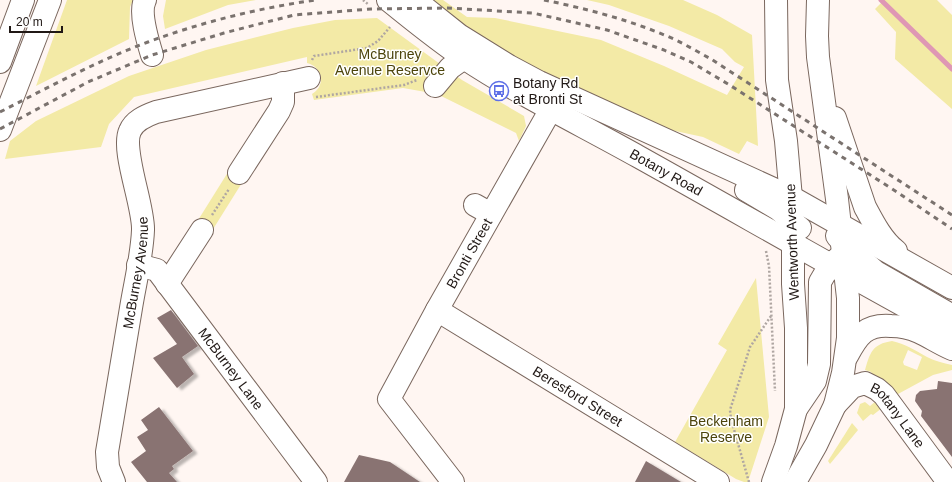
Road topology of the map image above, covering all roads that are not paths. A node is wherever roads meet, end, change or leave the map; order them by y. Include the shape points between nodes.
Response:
1 (23, 0) edge
2 (50, 0) edge
3 (54, 0) edge
4 (145, 0) edge
5 (388, 0) edge
6 (415, 0) edge
7 (818, 0) edge
8 (777, 4) edge
9 (41, 26) junction
10 (152, 55) dead end
11 (464, 58) junction
12 (0, 62) edge
13 (820, 76) junction
14 (309, 78) road end
15 (428, 82) road end
16 (283, 83) junction
17 (551, 109) junction
18 (0, 130) edge
19 (786, 141) junction
20 (691, 152) junction
21 (239, 173) road end
22 (791, 197) junction
23 (819, 213) junction
24 (793, 221) junction
25 (202, 230) road end
26 (793, 245) junction
27 (842, 252) junction
28 (896, 256) junction
29 (138, 265) junction
30 (918, 268) junction
31 (167, 284) junction
32 (952, 288) edge
33 (437, 310) junction
34 (952, 316) edge
35 (952, 332) edge
36 (952, 349) edge
37 (845, 360) junction
38 (835, 404) junction
39 (796, 409) junction
40 (114, 482) edge
41 (316, 482) edge
42 (453, 482) edge
43 (718, 482) edge
44 (773, 482) edge
45 (795, 482) edge
46 (948, 482) edge

1 - 12 main road
2 - 9 main road
3 - 9 main road
4 - 10 main road via 144,18
5 - 11 main road, Botany Road
6 - 20 main road, Botany Road via 459,35 509,66
7 - 13 main road
8 - 19 main road, Wentworth Avenue via 777,80
9 - 18 main road
11 - 15 main road
11 - 17 main road, Botany Road
13 - 27 main road
13 - 30 main road via 870,217 891,248
14 - 16 main road, McBurney Avenue
16 - 21 main road via 283,102 279,111
16 - 29 main road, McBurney Avenue via 156,112 144,116 134,124 128,139 143,229
17 - 26 main road, Botany Road
17 - 33 main road, Bronti Street via 483,210
19 - 22 main road, Wentworth Avenue
19 - 23 main road via 806,193
20 - 22 main road, Botany Road
20 - 24 main road via 728,180 762,199
22 - 23 main road, Botany Road
22 - 24 main road, Wentworth Avenue
23 - 27 main road, Botany Road
24 - 26 main road, Wentworth Avenue
24 - 27 main road via 814,243
25 - 31 main road
26 - 27 main road, Botany Road
26 - 39 main road, Wentworth Avenue
27 - 28 main road, Botany Road
27 - 28 main road via 860,250
27 - 34 main road
27 - 35 main road, Botany Road
27 - 37 main road via 848,298
27 - 39 main road via 820,282 819,364 815,381
28 - 30 main road, Botany Road
29 - 31 main road, McBurney Lane via 157,270
29 - 40 main road, McBurney Avenue via 106,452
30 - 32 main road, Botany Road
31 - 41 main road, McBurney Lane
33 - 42 main road, Bronti Street via 389,399
33 - 43 main road, Beresford Street
36 - 37 main road via 910,328 882,325 861,334
37 - 38 main road
38 - 45 main road
38 - 46 main road, Botany Lane via 852,387 866,383 877,389
39 - 44 main road, Wentworth Avenue

